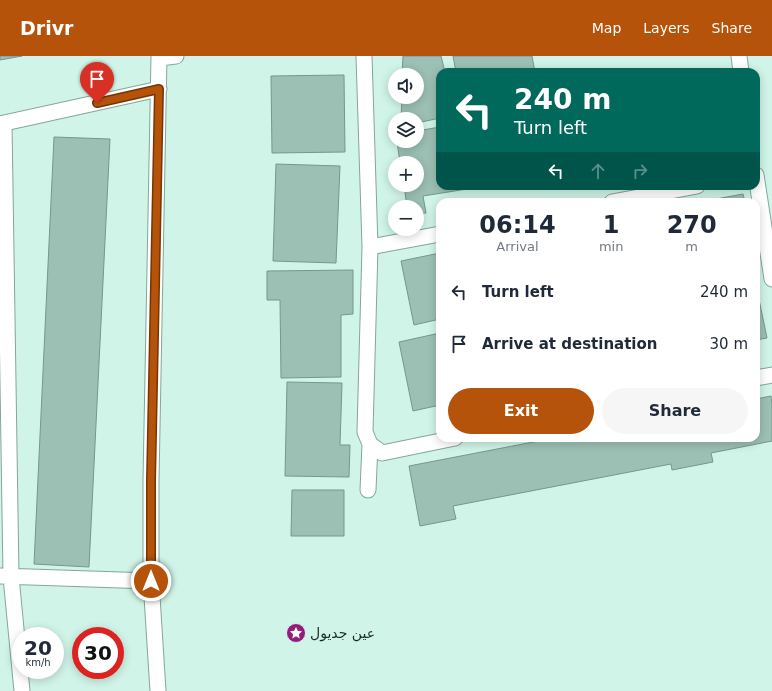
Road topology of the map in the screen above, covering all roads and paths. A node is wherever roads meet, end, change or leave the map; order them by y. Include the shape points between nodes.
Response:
1 (176, 56) edge
2 (364, 56) edge
3 (739, 56) edge
4 (159, 57) edge
5 (740, 68) edge
6 (159, 89) junction
7 (2, 124) edge
8 (676, 190) edge
9 (633, 198) edge
10 (760, 201) edge
11 (436, 235) edge
12 (370, 247) junction
13 (772, 279) edge
14 (772, 374) edge
15 (760, 377) edge
16 (436, 442) edge
17 (370, 444) junction
18 (368, 490) dead end
19 (6, 577) edge
20 (151, 581) junction
21 (22, 691) edge
22 (158, 691) edge

1 - 4 street
2 - 12 street
3 - 5 street
4 - 6 street
6 - 7 street
6 - 20 street
7 - 19 street
8 - 9 street
10 - 13 street
11 - 12 street
12 - 17 street via 365,432
14 - 15 street
16 - 17 street via 382,452
17 - 18 street
19 - 20 street
19 - 21 street
20 - 22 street

